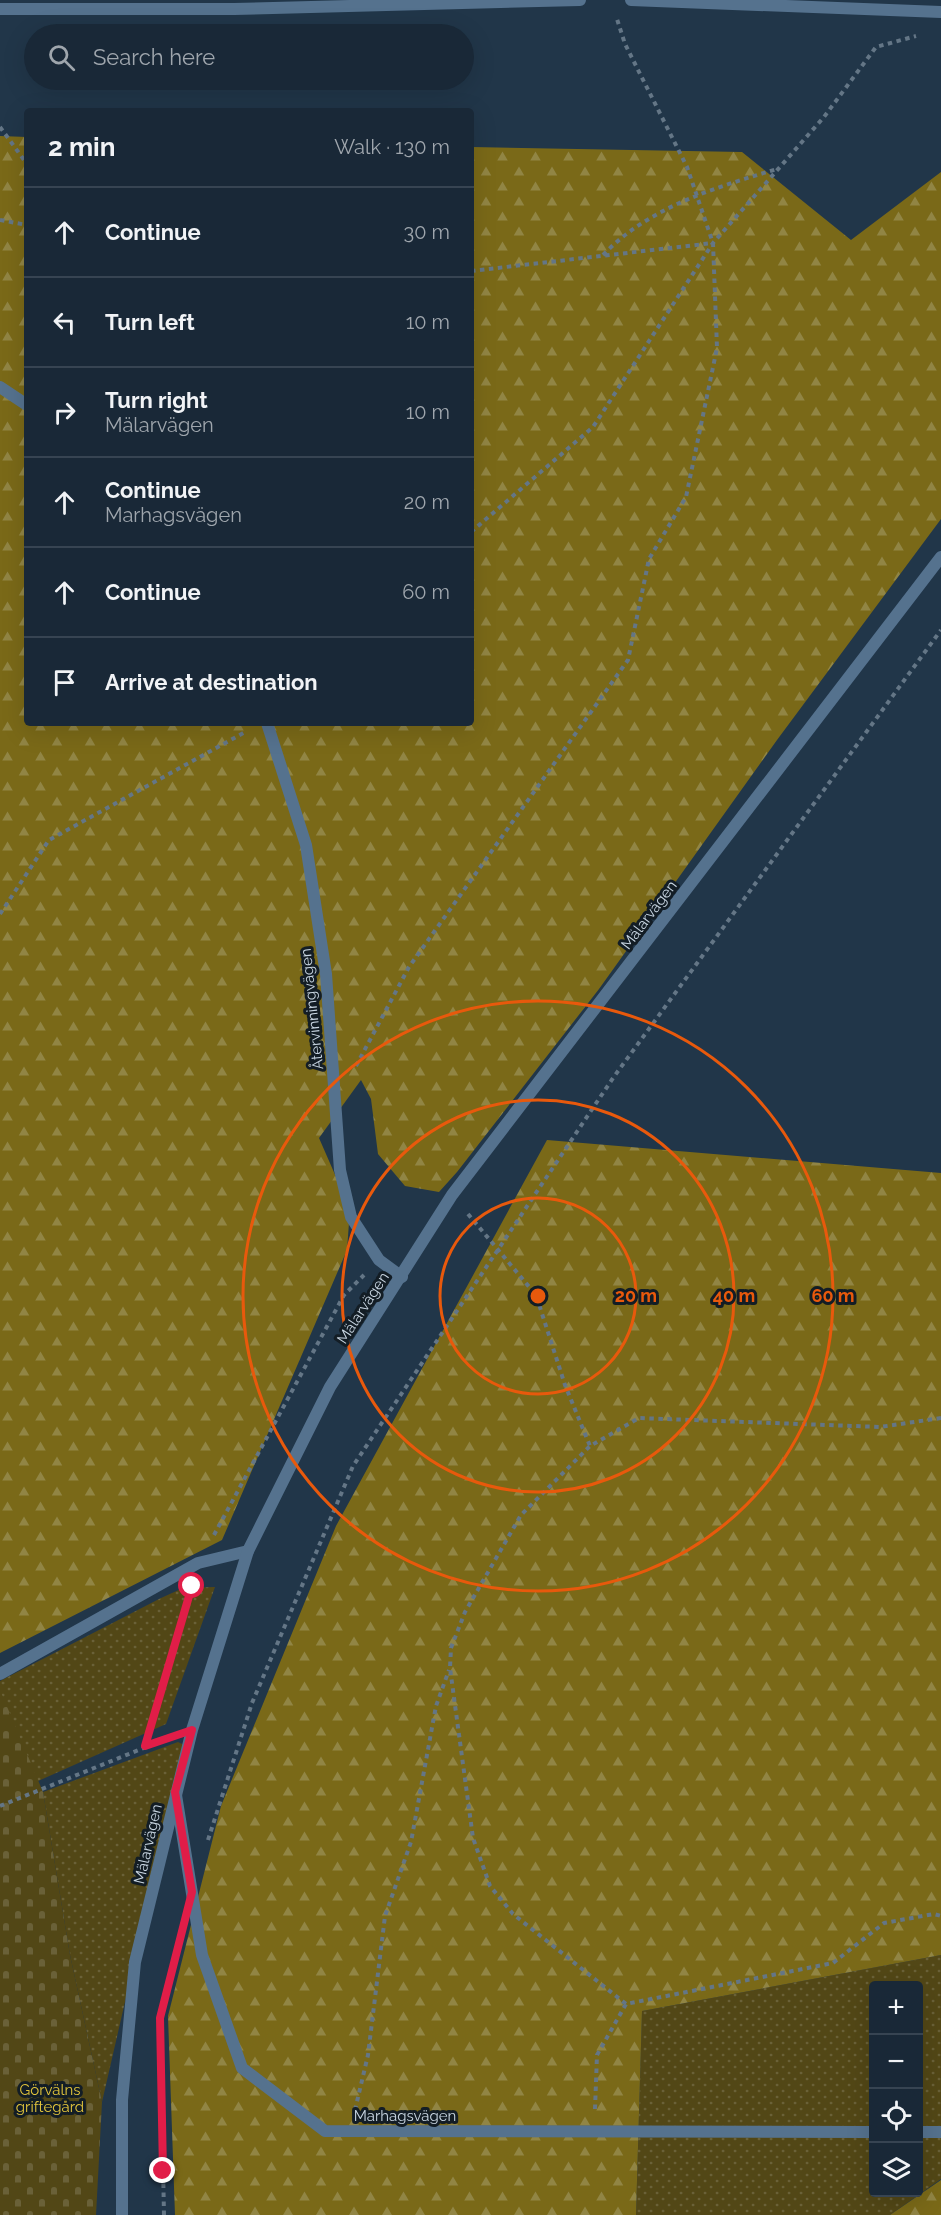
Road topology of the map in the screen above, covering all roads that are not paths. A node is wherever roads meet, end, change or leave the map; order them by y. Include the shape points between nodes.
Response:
1 (580, 0) edge
2 (631, 0) edge
3 (234, 4) edge
4 (0, 9) edge
5 (941, 12) edge
6 (0, 387) edge
7 (24, 403) edge
8 (941, 557) edge
9 (268, 726) edge
10 (402, 1277) junction
11 (248, 1551) junction
12 (0, 1674) edge
13 (175, 1792) junction
14 (869, 2132) edge
15 (923, 2132) edge
16 (941, 2133) edge
17 (122, 2215) edge

1 - 3 street
2 - 5 street
3 - 4 street
6 - 7 street
8 - 10 street, Mälarvägen via 452,1195
9 - 10 street, Återvinningvägen via 306,845 326,974 340,1170 351,1217 379,1260
10 - 11 street, Mälarvägen via 330,1387
11 - 12 street via 198,1563
11 - 13 street, Mälarvägen
13 - 14 street, Marhagsvägen via 202,1954 242,2068 325,2131
13 - 17 street, Mälarvägen via 135,1962 122,2100
15 - 16 street

